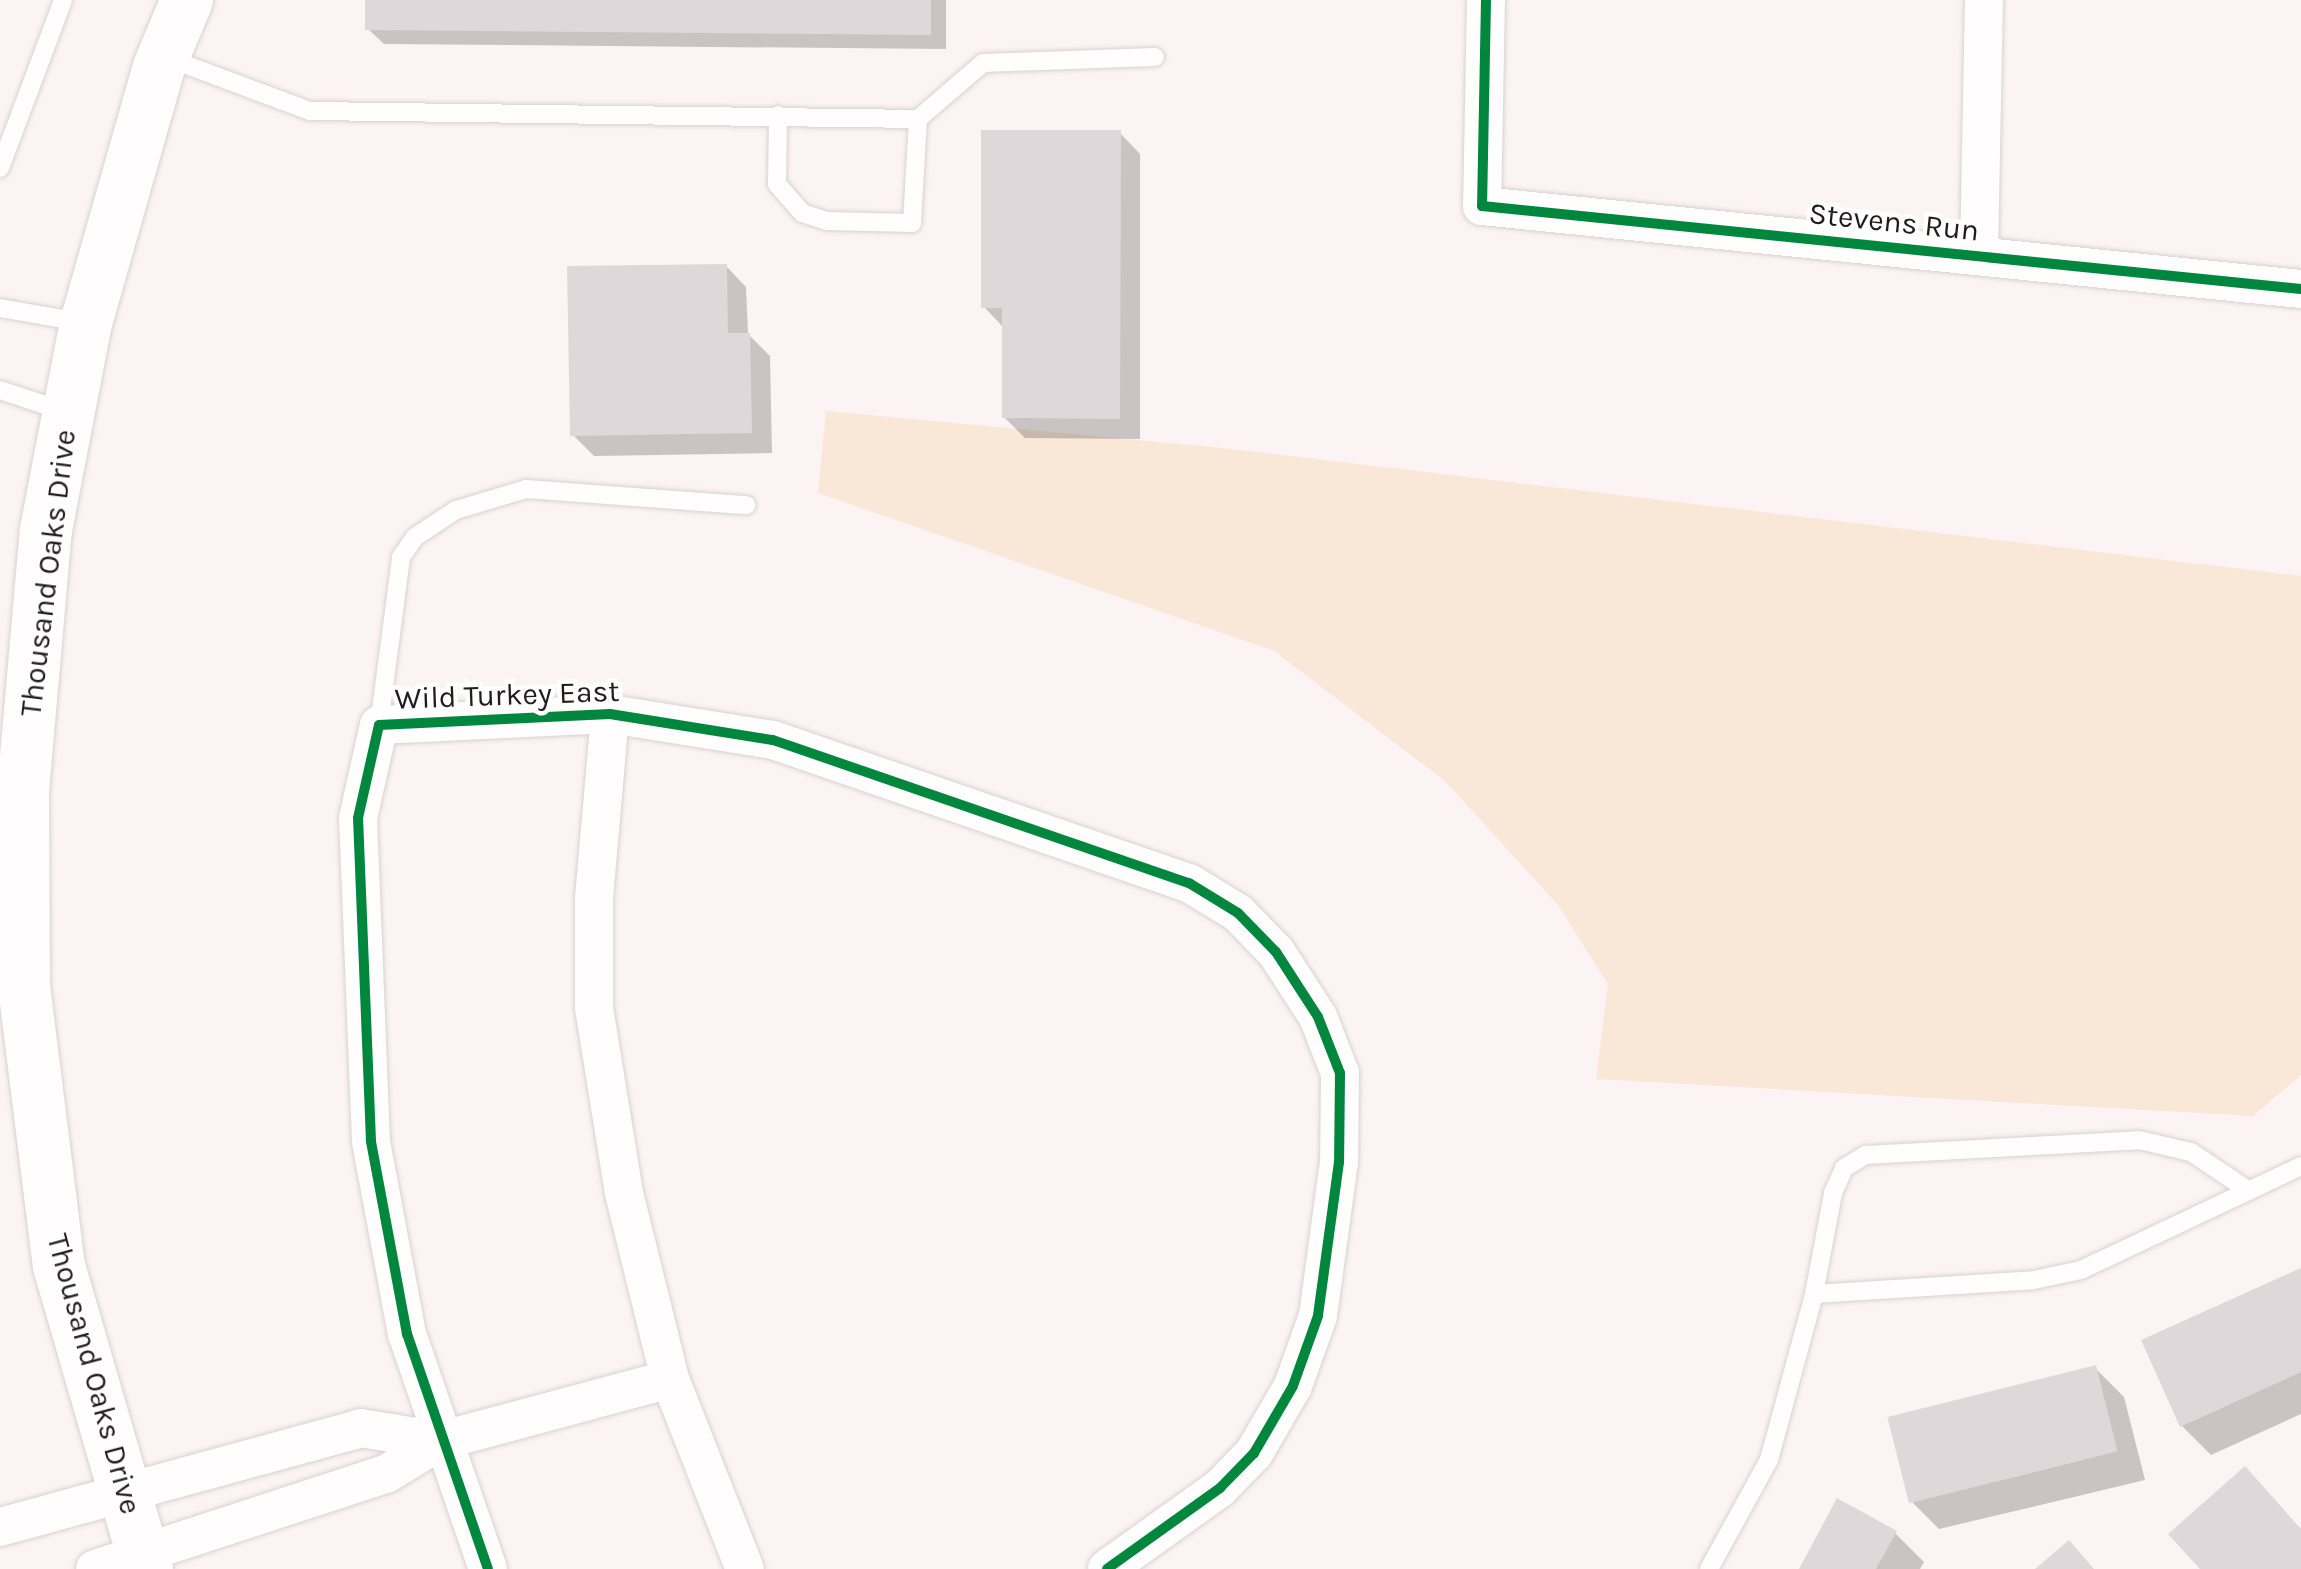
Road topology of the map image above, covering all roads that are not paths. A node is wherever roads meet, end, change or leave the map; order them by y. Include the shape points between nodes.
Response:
1 (63, 0) edge
2 (187, 0) edge
3 (1486, 0) edge
4 (1984, 0) edge
5 (163, 56) junction
6 (1155, 57) dead end
7 (778, 116) junction
8 (918, 118) junction
9 (0, 168) edge
10 (1979, 256) junction
11 (2301, 289) edge
12 (0, 308) edge
13 (86, 323) junction
14 (0, 390) edge
15 (68, 412) junction
16 (746, 504) dead end
17 (610, 714) junction
18 (379, 724) junction
19 (2301, 1166) edge
20 (2250, 1191) junction
21 (1814, 1294) junction
22 (670, 1380) junction
23 (440, 1441) junction
24 (124, 1494) junction
25 (0, 1527) edge
26 (128, 1564) edge
27 (488, 1569) edge
28 (745, 1569) edge
29 (1107, 1569) edge
30 (1710, 1569) edge

1 - 9 lane
2 - 5 main road, Thousand Oaks Drive
3 - 10 street, Stevens Run via 1482,206
4 - 10 street
5 - 7 lane via 310,110
5 - 13 main road, Thousand Oaks Drive
6 - 8 lane via 983,63
7 - 8 lane
7 - 8 lane via 776,184 802,213 827,221 912,223
10 - 11 street, Stevens Run
12 - 13 lane
13 - 15 main road, Thousand Oaks Drive
14 - 15 lane
15 - 24 main road, Thousand Oaks Drive via 46,530 23,791 24,986 59,1267
16 - 18 lane via 526,489 456,510 415,537 401,558
17 - 18 street, Wild Turkey East
17 - 22 street via 594,898 594,1008 624,1193
17 - 29 street, Wild Turkey East via 773,740 1189,883 1238,913 1298,982 1340,1073 1339,1162 1318,1316 1294,1386 1254,1453 1158,1538
18 - 23 street, Wild Turkey East via 358,818 371,1142 407,1334
19 - 20 lane
20 - 21 lane via 2080,1270 2034,1280
20 - 21 lane via 2192,1152 2139,1140 1866,1155 1844,1168 1833,1193
21 - 30 lane via 1769,1460
22 - 23 street
22 - 28 street
23 - 24 street via 361,1428
23 - 26 street via 386,1474
23 - 27 street, Wild Turkey East
24 - 25 street
24 - 26 main road, Thousand Oaks Drive

